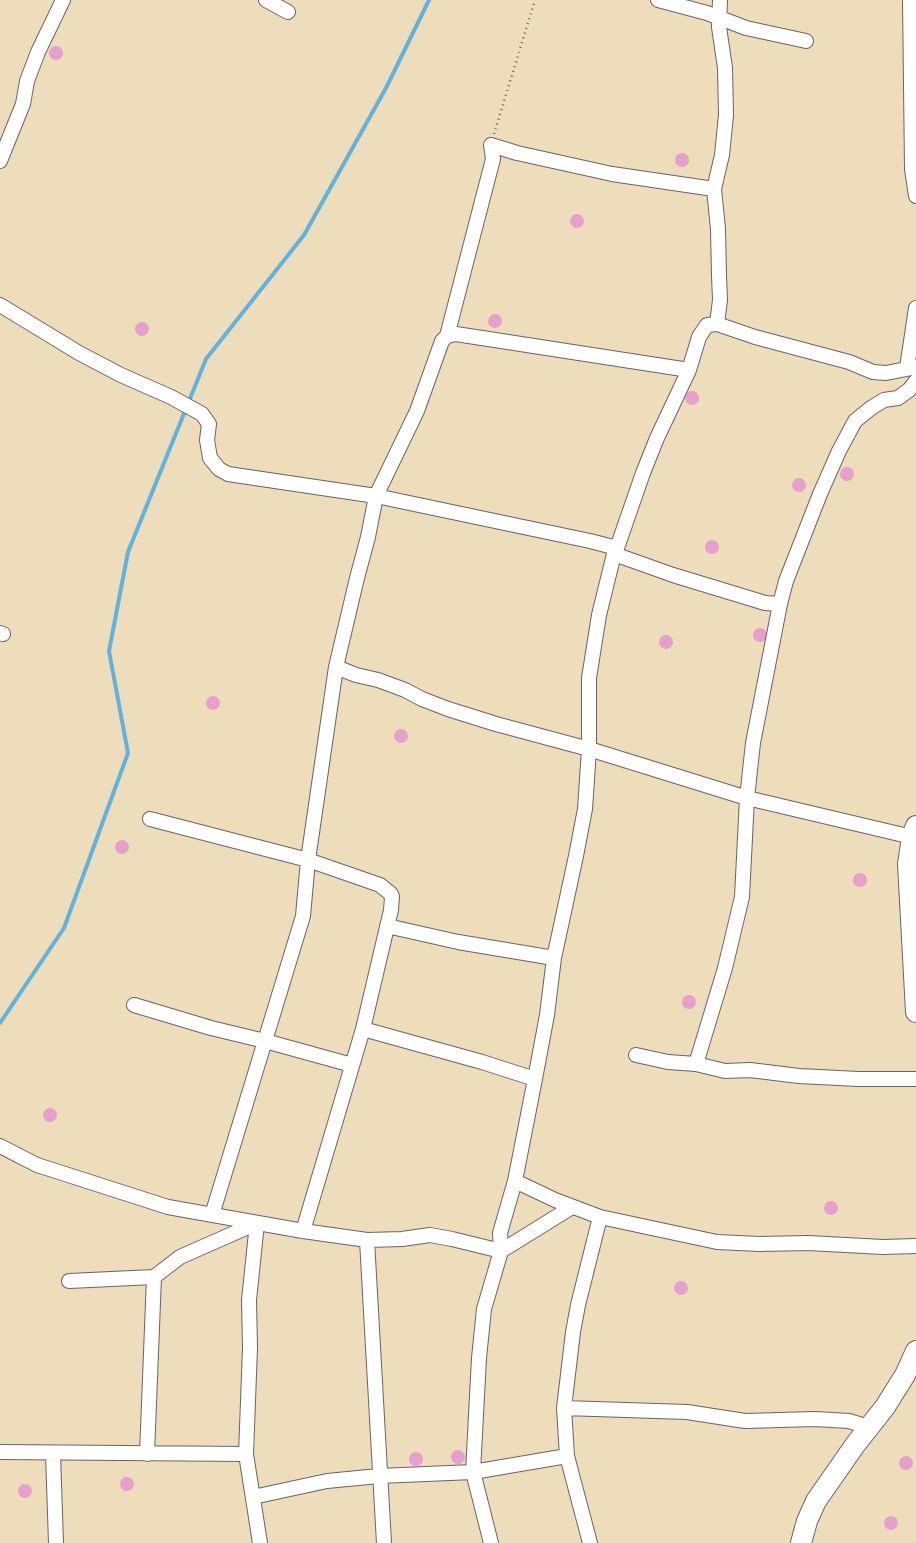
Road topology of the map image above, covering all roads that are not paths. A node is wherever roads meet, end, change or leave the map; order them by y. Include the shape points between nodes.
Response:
1 (63, 0) edge
2 (266, 0) edge
3 (658, 0) edge
4 (720, 0) edge
5 (910, 0) edge
6 (288, 12) dead end
7 (719, 18) junction
8 (806, 41) dead end
9 (913, 82) edge
10 (0, 162) edge
11 (714, 189) junction
12 (916, 196) edge
13 (0, 305) edge
14 (916, 308) edge
15 (718, 324) junction
16 (447, 336) junction
17 (911, 367) edge
18 (689, 370) junction
19 (916, 381) edge
20 (376, 496) junction
21 (615, 551) junction
22 (780, 604) junction
23 (336, 667) junction
24 (589, 749) junction
25 (747, 798) junction
26 (150, 819) dead end
27 (914, 831) edge
28 (308, 860) junction
29 (387, 926) junction
30 (554, 958) junction
31 (134, 1005) dead end
32 (916, 1012) edge
33 (363, 1029) junction
34 (265, 1041) junction
35 (636, 1055) dead end
36 (696, 1064) junction
37 (352, 1065) junction
38 (916, 1079) edge
39 (535, 1080) junction
40 (0, 1146) edge
41 (514, 1181) junction
42 (572, 1207) junction
43 (212, 1215) junction
44 (600, 1217) junction
45 (257, 1223) junction
46 (303, 1231) junction
47 (367, 1240) junction
48 (916, 1246) edge
49 (501, 1250) junction
50 (154, 1277) junction
51 (69, 1281) dead end
52 (916, 1351) edge
53 (564, 1408) junction
54 (868, 1427) junction
55 (0, 1452) edge
56 (53, 1453) junction
57 (147, 1454) junction
58 (246, 1454) junction
59 (567, 1456) junction
60 (473, 1472) junction
61 (379, 1476) junction
62 (253, 1496) junction
63 (56, 1543) edge
64 (260, 1543) edge
65 (384, 1543) edge
66 (491, 1543) edge
67 (590, 1543) edge
68 (801, 1543) edge

1 - 10 street via 38,52
2 - 6 street
3 - 7 street
4 - 7 street
5 - 9 street
7 - 8 street via 746,28
7 - 11 street via 726,115
9 - 12 street via 912,169
11 - 15 street via 720,275
11 - 16 street via 612,174 491,145 493,159
13 - 20 street via 87,358 202,414 209,424 210,458 228,474
14 - 17 street
15 - 17 street via 873,372 886,373
15 - 18 street via 707,325 699,337
16 - 18 street via 456,334
16 - 20 street via 439,348 417,411
18 - 21 street via 643,474
19 - 22 street via 898,398 884,400 855,421 820,494
20 - 21 street via 590,541
20 - 23 street
21 - 22 street via 673,575 765,603
21 - 24 street via 599,615 589,678
22 - 25 street via 758,711
23 - 24 street via 405,690 448,709
23 - 28 street
24 - 25 street
24 - 30 street via 585,809
25 - 27 street
25 - 36 street via 742,896 725,968
26 - 28 street
27 - 32 street via 908,864
28 - 29 street via 386,888 392,897
28 - 34 street via 303,916
29 - 30 street
29 - 33 street
30 - 39 street
31 - 34 street
33 - 37 street
33 - 39 street
34 - 37 street
34 - 43 street
35 - 36 street
36 - 38 street via 725,1070 799,1076
37 - 46 street
39 - 41 street
40 - 43 street via 37,1166 86,1182 168,1207
41 - 42 street
41 - 49 street via 500,1233
42 - 44 street
42 - 49 street
43 - 45 street
44 - 48 street via 717,1242
44 - 53 street via 578,1305
45 - 46 street
45 - 50 street via 180,1257
45 - 58 street via 249,1300
46 - 47 street
47 - 49 street via 430,1235
47 - 61 street
49 - 60 street via 484,1309
50 - 51 street
50 - 57 street
52 - 54 street via 885,1407
53 - 54 street via 686,1412 745,1421 849,1420
53 - 59 street
54 - 68 street via 816,1501
55 - 56 street
56 - 57 street
56 - 63 street
57 - 58 street
58 - 62 street
59 - 60 street
59 - 67 street
60 - 61 street
60 - 66 street
61 - 62 street via 326,1481
61 - 65 street
62 - 64 street

